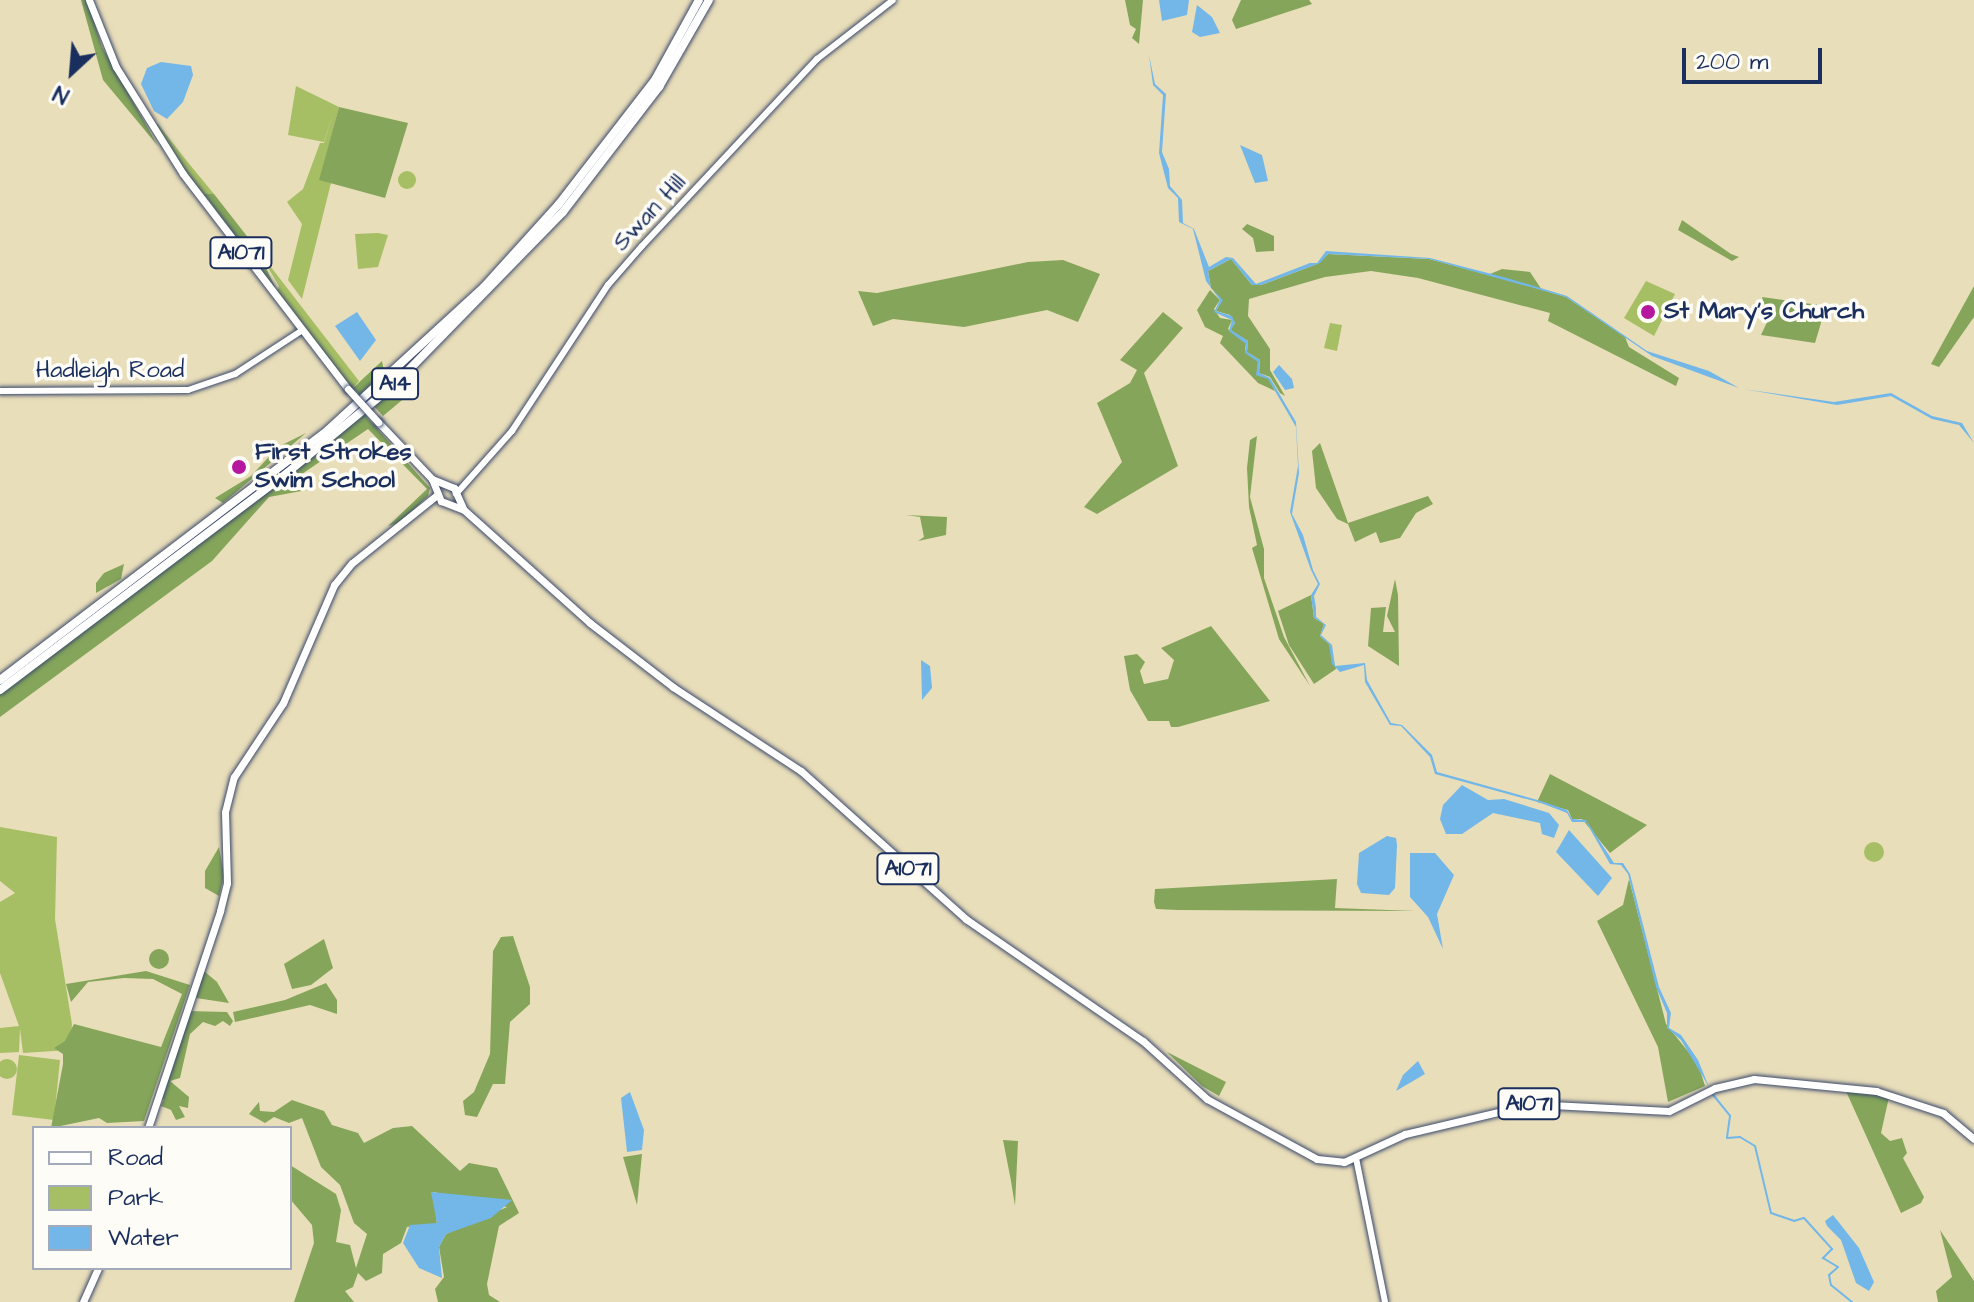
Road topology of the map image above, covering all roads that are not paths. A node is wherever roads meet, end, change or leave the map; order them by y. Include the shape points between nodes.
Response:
1 (699, 0) edge
2 (709, 0) edge
3 (893, 0) edge
4 (91, 2) edge
5 (301, 331) junction
6 (0, 391) edge
7 (432, 479) junction
8 (467, 480) junction
9 (449, 486) junction
10 (438, 493) junction
11 (456, 495) junction
12 (446, 503) junction
13 (427, 506) junction
14 (464, 510) junction
15 (0, 680) edge
16 (0, 690) edge
17 (149, 1126) edge
18 (1974, 1139) edge
19 (1356, 1158) junction
20 (97, 1270) edge
21 (83, 1302) edge
22 (1385, 1302) edge

1 - 15 highway, A14 via 655,80 605,146 559,204 451,318 328,430
2 - 16 highway, A14 via 659,87 563,212 406,374 287,473
3 - 8 street, Swan Hill via 817,59 642,246 608,285 512,431
4 - 5 main road, A1071 via 106,46 147,120
5 - 6 street, Hadleigh Road via 235,374 188,390
5 - 7 main road, A1071, bridge
7 - 9 main road, A1071
7 - 10 main road, A1071
8 - 9 street, Swan Hill
8 - 11 street, Swan Hill
9 - 10 main road
9 - 11 main road
10 - 12 main road
10 - 13 main road
11 - 12 main road
11 - 14 main road, A1071
12 - 13 main road
12 - 14 main road, A1071
13 - 17 main road via 352,563 334,585 283,703 234,777 225,812 227,883
14 - 19 main road, A1071 via 644,665 801,771 966,919 1149,1046 1196,1092 1326,1161
18 - 19 main road, A1071 via 1943,1113 1839,1084 1754,1079 1715,1088 1657,1113 1563,1102 1501,1108 1405,1134
19 - 22 street
20 - 21 main road

